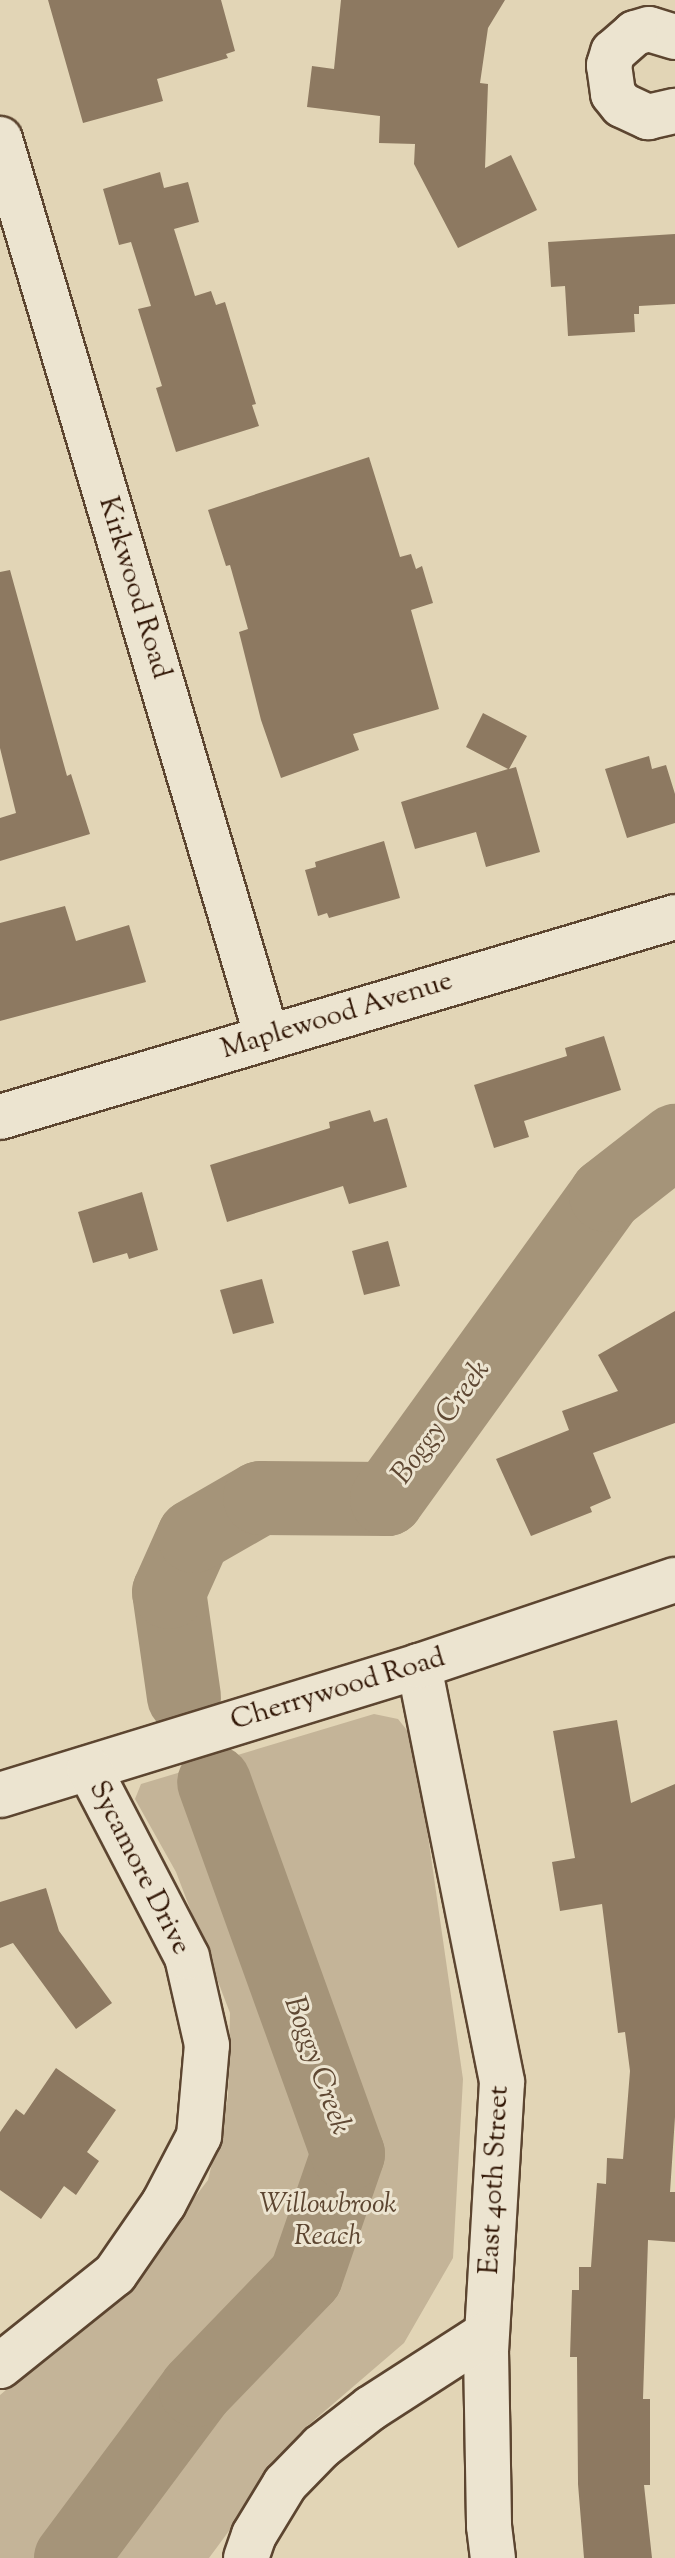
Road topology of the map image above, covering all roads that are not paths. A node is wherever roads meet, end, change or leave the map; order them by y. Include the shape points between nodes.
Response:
1 (675, 37) edge
2 (675, 111) edge
3 (0, 139) edge
4 (675, 917) edge
5 (267, 1037) junction
6 (0, 1117) edge
7 (675, 1580) edge
8 (419, 1666) junction
9 (89, 1769) junction
10 (0, 1795) edge
11 (486, 2334) junction
12 (0, 2366) edge
13 (246, 2558) edge
14 (493, 2558) edge

1 - 2 street via 649,29 635,33 613,52 609,65 613,94 622,105 648,117
3 - 5 street, Kirkwood Road
4 - 5 street, Maplewood Avenue
5 - 6 street, Maplewood Avenue
7 - 8 street, Cherrywood Road
8 - 9 street, Cherrywood Road
8 - 11 street, East 40th Street via 502,2082
9 - 10 street, Cherrywood Road
9 - 12 street, Sycamore Drive via 187,1957 207,2045 199,2136 164,2203 115,2274
11 - 13 street via 321,2447 285,2484
11 - 14 street, East 40th Street

